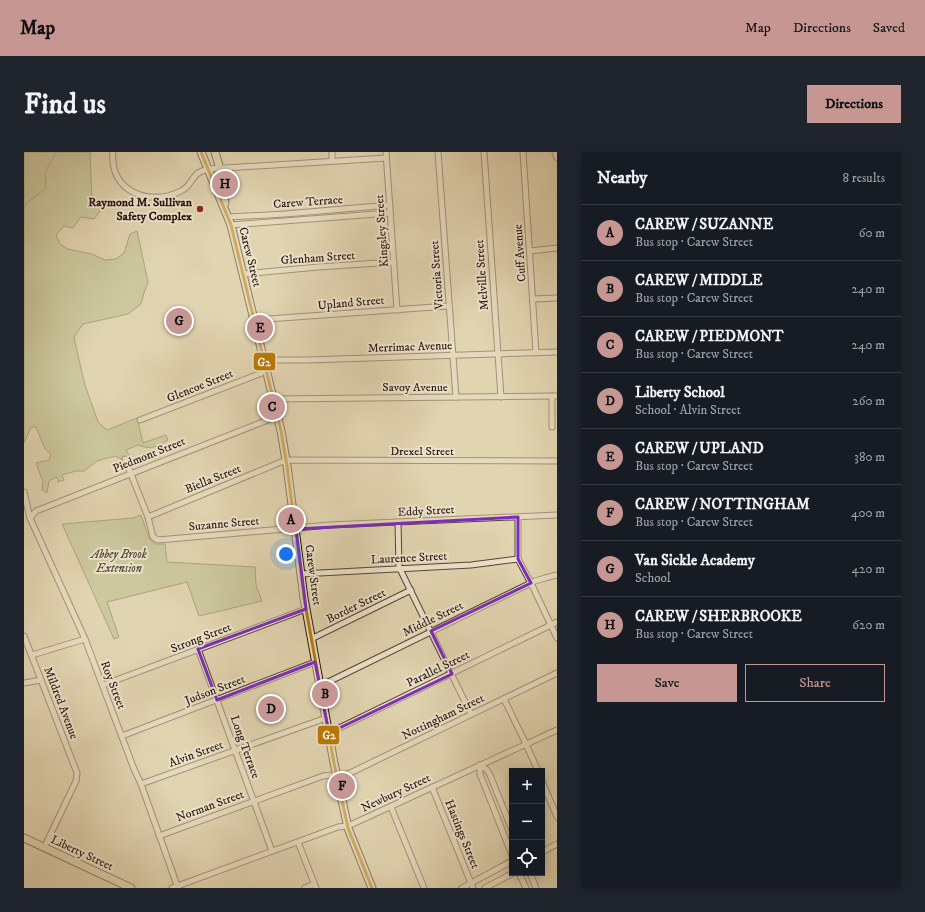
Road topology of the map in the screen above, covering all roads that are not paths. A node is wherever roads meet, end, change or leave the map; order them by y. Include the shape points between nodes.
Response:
1 (113, 152) edge
2 (201, 152) edge
3 (215, 152) edge
4 (332, 152) edge
5 (438, 152) edge
6 (484, 152) edge
7 (523, 152) edge
8 (555, 152) edge
9 (386, 155) edge
10 (557, 158) edge
11 (332, 161) junction
12 (209, 169) junction
13 (220, 169) junction
14 (390, 205) junction
15 (390, 213) junction
16 (228, 217) junction
17 (231, 225) junction
18 (557, 248) edge
19 (530, 251) junction
20 (394, 262) junction
21 (243, 274) junction
22 (557, 298) edge
23 (533, 299) junction
24 (448, 306) junction
25 (397, 310) junction
26 (254, 320) junction
27 (557, 352) edge
28 (536, 353) junction
29 (498, 354) junction
30 (453, 355) junction
31 (264, 360) junction
32 (267, 371) junction
33 (501, 396) junction
34 (555, 396) edge
35 (456, 397) junction
36 (274, 399) junction
37 (278, 416) junction
38 (140, 420) dead end
39 (552, 427) dead end
40 (125, 459) dead end
41 (286, 460) junction
42 (557, 461) edge
43 (131, 473) junction
44 (24, 492) edge
45 (557, 515) edge
46 (148, 517) junction
47 (518, 517) junction
48 (30, 518) junction
49 (398, 522) junction
50 (296, 529) junction
51 (518, 559) junction
52 (400, 568) junction
53 (301, 574) junction
54 (557, 576) edge
55 (531, 583) junction
56 (411, 590) junction
57 (306, 609) junction
58 (557, 622) edge
59 (551, 626) junction
60 (431, 632) junction
61 (24, 636) edge
62 (557, 638) edge
63 (85, 639) junction
64 (311, 639) junction
65 (198, 650) junction
66 (32, 655) junction
67 (315, 662) junction
68 (557, 673) edge
69 (452, 674) junction
70 (41, 680) junction
71 (24, 683) edge
72 (103, 685) junction
73 (320, 686) junction
74 (504, 699) junction
75 (217, 700) junction
76 (471, 714) junction
77 (326, 718) junction
78 (557, 730) edge
79 (328, 733) junction
80 (122, 736) junction
81 (526, 744) junction
82 (236, 750) junction
83 (480, 765) junction
84 (537, 768) edge
85 (337, 775) junction
86 (141, 784) junction
87 (432, 787) junction
88 (545, 788) edge
89 (254, 801) junction
90 (502, 805) junction
91 (391, 806) junction
92 (494, 808) junction
93 (505, 813) junction
94 (496, 816) junction
95 (557, 817) edge
96 (509, 823) edge
97 (348, 826) junction
98 (159, 836) junction
99 (24, 838) edge
100 (298, 842) junction
101 (557, 844) edge
102 (44, 848) junction
103 (509, 848) edge
104 (545, 850) edge
105 (272, 851) junction
106 (509, 863) edge
107 (509, 875) edge
108 (520, 876) edge
109 (531, 876) edge
110 (472, 885) edge
111 (315, 886) edge
112 (176, 887) edge
113 (131, 888) edge
114 (304, 888) edge
115 (372, 888) edge
116 (424, 888) edge
117 (462, 888) edge
118 (485, 888) edge
119 (526, 888) edge
120 (536, 888) edge

1 - 12 street via 114,167 120,181 129,190 143,196 159,197 177,193 189,185 193,176
2 - 12 main road, Carew Street
3 - 13 main road, Carew Street
4 - 11 street
5 - 24 street, Victoria Street
6 - 29 street, Melville Street
7 - 19 street, Cuff Avenue
8 - 10 street
9 - 11 street
9 - 14 street, Kingsley Street
11 - 13 street
12 - 13 street
12 - 16 main road, Carew Street
13 - 16 main road, Carew Street
14 - 15 street, Kingsley Street
14 - 16 street, Carew Terrace
15 - 17 street, Carew Terrace
15 - 20 street, Kingsley Street
16 - 17 main road, Carew Street
17 - 21 main road, Carew Street
18 - 19 street
19 - 23 street, Cuff Avenue
20 - 21 street, Glenham Street
20 - 25 street, Kingsley Street
21 - 26 main road, Carew Street
22 - 23 street
23 - 28 street, Cuff Avenue
24 - 25 street, Upland Street
24 - 30 street, Victoria Street
25 - 26 street, Upland Street
26 - 31 main road, Carew Street
27 - 28 street, Merrimac Avenue
28 - 29 street, Merrimac Avenue
29 - 30 street, Merrimac Avenue
29 - 33 street, Melville Street
30 - 31 street, Merrimac Avenue
30 - 35 street, Victoria Street
31 - 32 main road, Carew Street
32 - 36 main road, Carew Street
32 - 38 street, Glencoe Street
33 - 34 street, Savoy Avenue
33 - 35 street, Savoy Avenue
34 - 39 street
35 - 36 street, Savoy Avenue
36 - 37 main road, Carew Street
37 - 41 main road, Carew Street
37 - 43 street, Piedmont Street
40 - 43 street
41 - 42 street, Drexel Street
41 - 46 street, Biella Street
41 - 50 main road, Carew Street
43 - 46 street
43 - 48 street, Piedmont Street via 36,511
44 - 48 street, Roy Street
45 - 47 street, Eddy Street
46 - 50 street, Suzanne Street via 154,538 158,540
47 - 49 street, Eddy Street
47 - 51 street
48 - 63 street, Roy Street
49 - 50 street, Eddy Street
49 - 52 street
50 - 53 main road, Carew Street
51 - 52 street, Laurence Street via 471,565
51 - 55 street
52 - 53 street, Laurence Street
52 - 56 street
53 - 57 main road, Carew Street
54 - 55 street, Middle Street
55 - 59 street
55 - 60 street, Middle Street
56 - 60 street
56 - 64 street, Border Street
57 - 64 main road, Carew Street
57 - 65 street, Strong Street
58 - 59 street, Parallel Street
59 - 62 street
59 - 69 street, Parallel Street
60 - 69 street
60 - 73 street, Middle Street
61 - 66 street, Mildred Avenue
63 - 66 street
63 - 72 street, Roy Street
64 - 67 main road, Carew Street
65 - 72 street, Strong Street
65 - 75 street, Long Terrace
66 - 70 street, Mildred Avenue
67 - 73 main road, Carew Street
67 - 75 street, Judson Street
68 - 74 street, Nottingham Street
69 - 76 street
69 - 79 street, Parallel Street
70 - 71 street
70 - 102 street, Mildred Avenue via 77,773
72 - 80 street, Roy Street
73 - 77 main road, Carew Street
74 - 76 street, Nottingham Street
74 - 81 street
75 - 80 street, Judson Street
75 - 82 street, Long Terrace
76 - 85 street, Nottingham Street via 350,773
77 - 79 main road, Carew Street
77 - 82 street, Alvin Street
78 - 81 street, Newbury Street
79 - 85 main road, Carew Street
80 - 86 street, Roy Street
81 - 83 street, Newbury Street
81 - 84 street
82 - 86 street, Alvin Street
82 - 89 street, Long Terrace
83 - 87 street, Newbury Street
83 - 90 street via 490,774
83 - 92 street via 480,774
85 - 89 street, Norman Street via 323,776
85 - 97 main road, Carew Street
86 - 98 street, Roy Street
87 - 91 street, Newbury Street
87 - 110 street, Hastings Street
88 - 95 street
89 - 98 street, Norman Street
89 - 105 street, Long Terrace
90 - 92 street
90 - 93 street
91 - 97 street, Newbury Street
91 - 116 street
92 - 94 street
93 - 94 street
93 - 96 street
94 - 103 street
97 - 100 street, Newbury Street
97 - 115 main road, Carew Street
98 - 112 street, Roy Street
99 - 102 main road, Liberty Street
100 - 105 street, Newbury Street
100 - 111 street
101 - 104 street
102 - 113 main road, Liberty Street
105 - 112 street, Newbury Street
106 - 110 street
107 - 118 street
108 - 119 street
109 - 120 street
110 - 117 street
111 - 114 street

